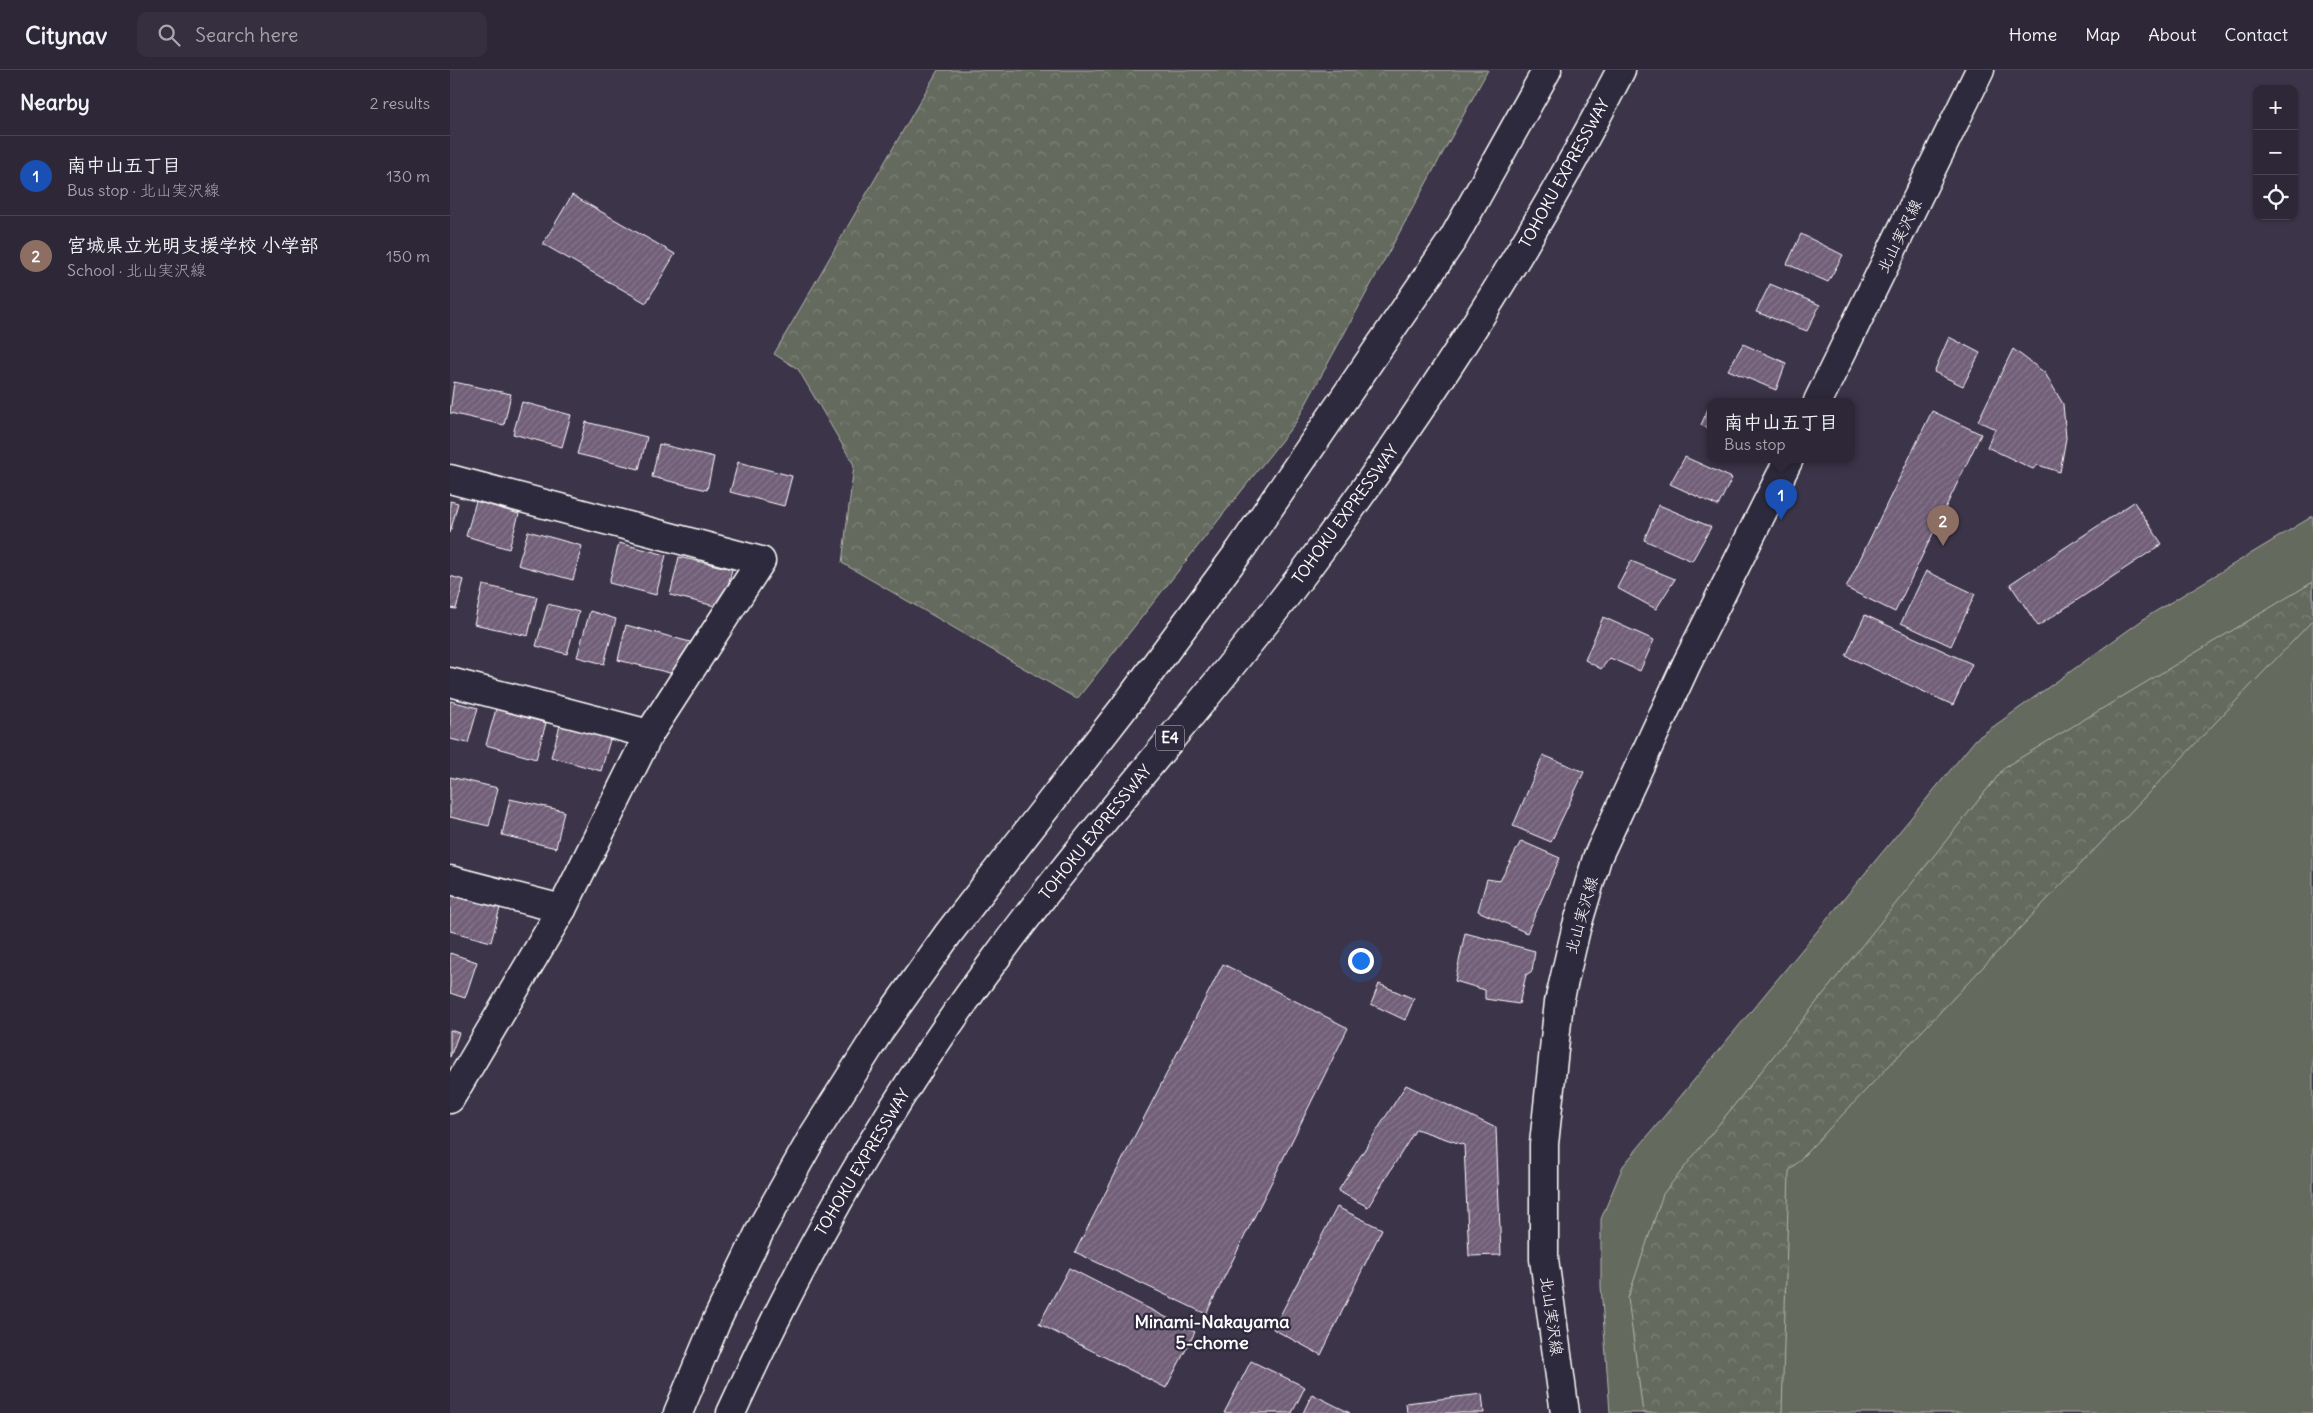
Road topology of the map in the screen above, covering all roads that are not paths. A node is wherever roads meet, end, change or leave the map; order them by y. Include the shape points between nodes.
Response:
1 (1547, 70) edge
2 (1621, 70) edge
3 (1980, 70) edge
4 (1819, 398) edge
5 (1787, 463) edge
6 (450, 479) edge
7 (450, 682) edge
8 (649, 734) junction
9 (450, 880) edge
10 (562, 909) junction
11 (450, 1098) edge
12 (678, 1413) edge
13 (731, 1413) edge
14 (1565, 1413) edge

1 - 12 main road via 1453,239 1242,549 948,934 882,1027 813,1136 762,1227 716,1322
2 - 13 main road, TOHOKU EXPRESSWAY / E4 via 1585,141 1526,242 1386,459 1303,573 1000,951 922,1064 860,1160 806,1256
3 - 4 main road, 北山実沢線
5 - 14 main road, 北山実沢線 via 1688,663 1597,858 1576,929 1559,1002 1544,1144 1544,1258
6 - 8 main road via 761,561
7 - 8 main road
8 - 10 main road
9 - 10 main road
10 - 11 main road

